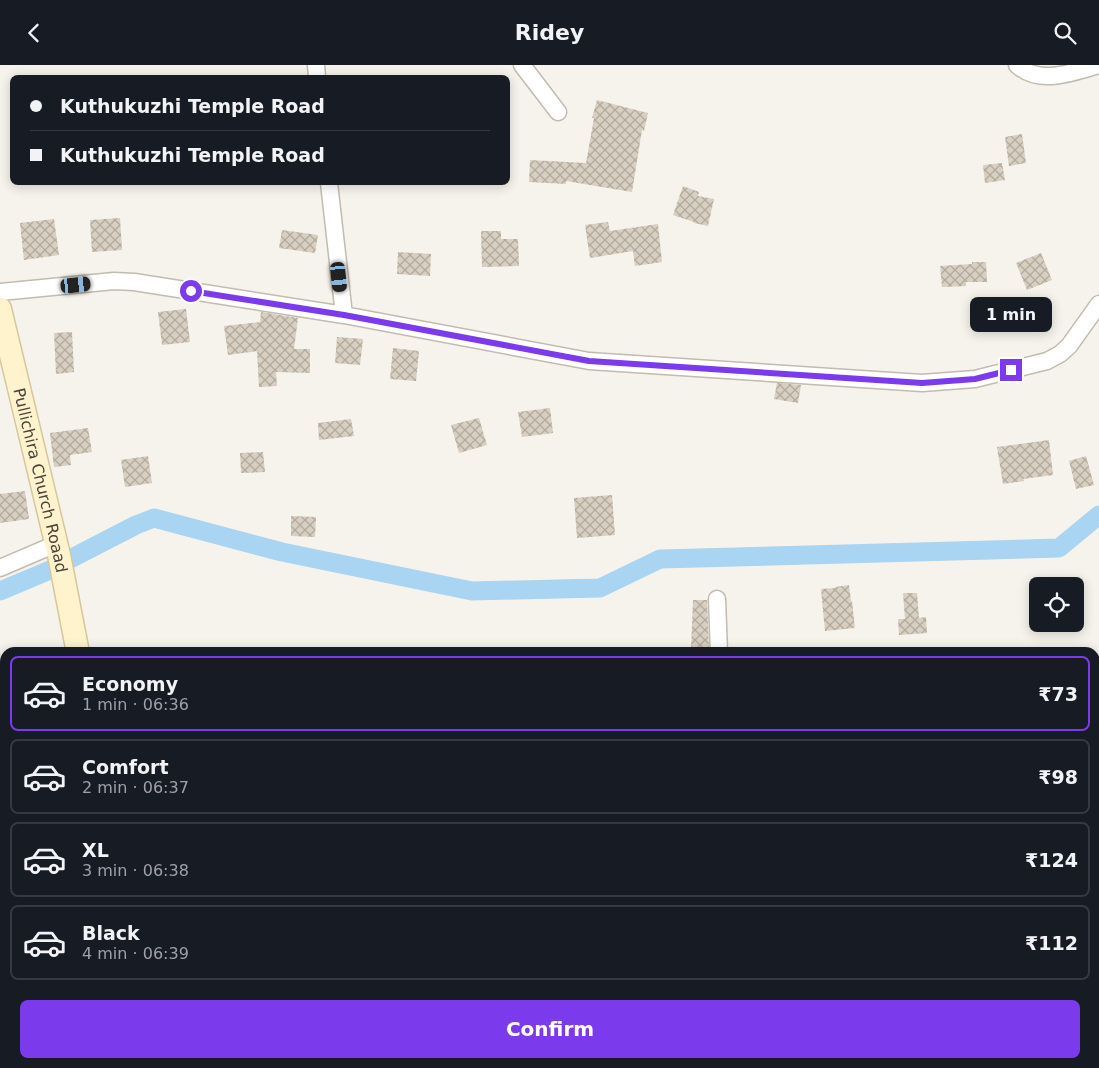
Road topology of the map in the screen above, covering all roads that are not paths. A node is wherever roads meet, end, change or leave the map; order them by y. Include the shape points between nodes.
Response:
1 (522, 65) edge
2 (1017, 65) edge
3 (1099, 65) edge
4 (558, 112) dead end
5 (329, 185) edge
6 (0, 292) edge
7 (1099, 304) edge
8 (0, 309) edge
9 (344, 315) junction
10 (56, 544) junction
11 (0, 567) edge
12 (717, 599) dead end
13 (77, 647) edge
14 (719, 647) edge

1 - 4 street
2 - 3 street via 1036,76 1054,77
5 - 9 street
6 - 9 street via 134,282
7 - 9 street via 1069,346 1046,361 975,379 922,383 589,361
8 - 10 main road, Pullichira Church Roaad
10 - 11 street
10 - 13 main road, Pullichira Church Roaad
12 - 14 street

